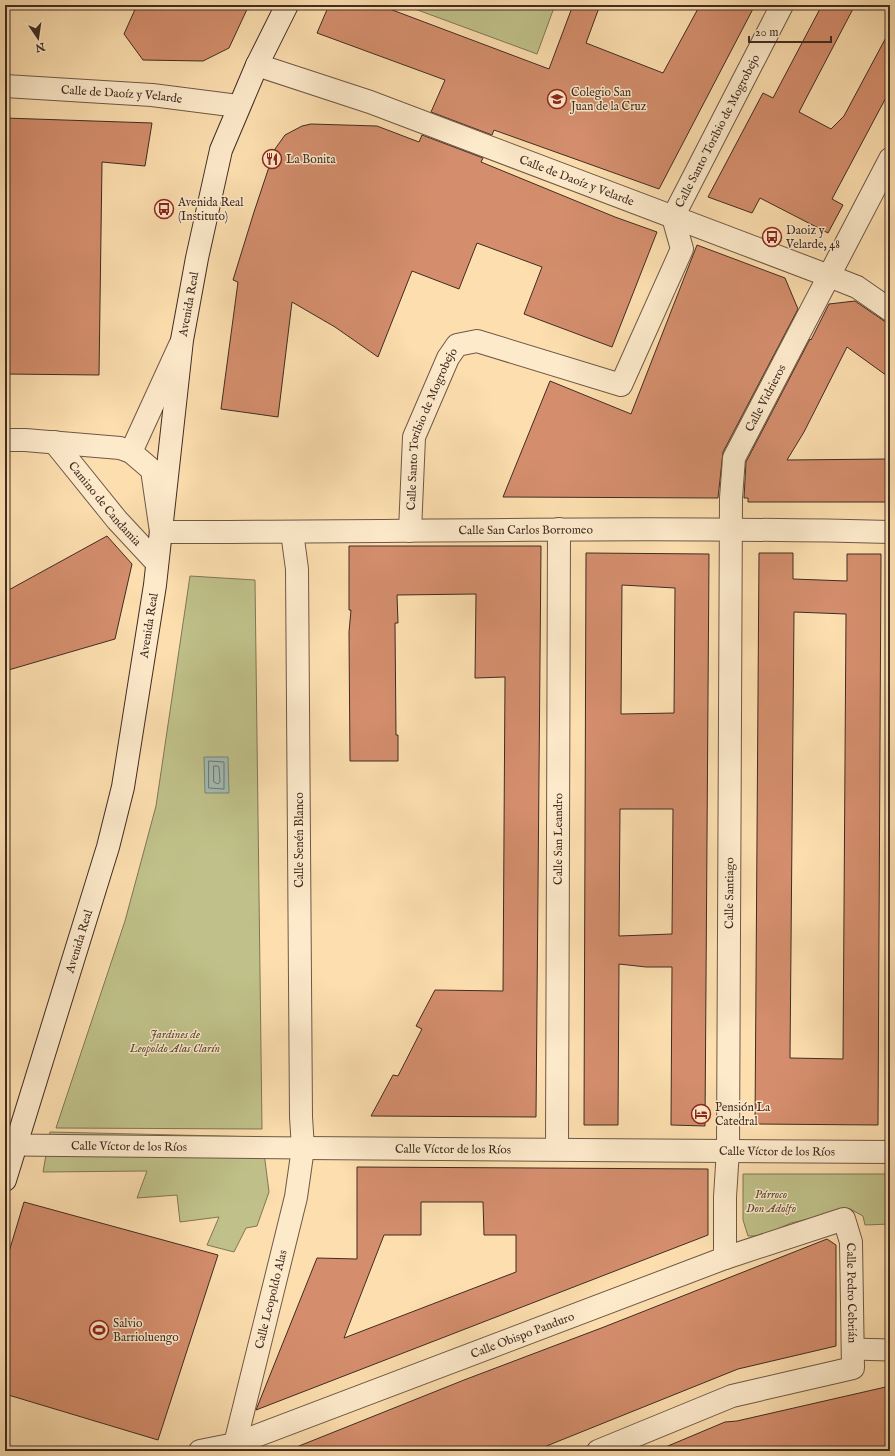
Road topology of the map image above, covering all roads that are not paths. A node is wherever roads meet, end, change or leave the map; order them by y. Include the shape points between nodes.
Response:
1 (287, 5) edge
2 (782, 5) edge
3 (257, 65) junction
4 (8, 85) edge
5 (238, 106) junction
6 (890, 159) edge
7 (673, 217) junction
8 (829, 276) junction
9 (890, 310) edge
10 (182, 340) junction
11 (5, 440) edge
12 (54, 442) junction
13 (131, 452) junction
14 (559, 529) junction
15 (731, 529) junction
16 (410, 531) junction
17 (161, 532) junction
18 (292, 532) junction
19 (890, 532) edge
20 (157, 563) junction
21 (16, 1145) junction
22 (303, 1148) junction
23 (557, 1149) junction
24 (728, 1150) junction
25 (890, 1152) edge
26 (5, 1180) edge
27 (844, 1219) joint
28 (725, 1258) junction
29 (890, 1350) edge
30 (853, 1358) junction
31 (235, 1447) edge
32 (200, 1451) edge
33 (598, 1451) edge

1 - 3 street, Avenida Real
2 - 7 street, Calle Santo Toribio de Mogrobejo
3 - 5 street, Avenida Real
3 - 7 street, Calle de Daoíz y Velarde via 370,102
4 - 5 street, Calle de Daoíz y Velarde via 152,95
5 - 10 street, Avenida Real via 221,150
6 - 8 street, Calle Vidrieros
7 - 8 street, Calle de Daoíz y Velarde
7 - 16 street, Calle Santo Toribio de Mogrobejo via 682,249 621,385 477,341 457,345 448,358 414,437
8 - 9 street, Calle de Daoíz y Velarde via 857,287
8 - 15 street, Calle Vidrieros via 734,458
10 - 13 street
10 - 17 street, Avenida Real
11 - 12 street, Camino de Candamia
12 - 13 street, Camino de Candamia via 120,448
12 - 20 street, Camino de Candamia via 117,520
13 - 17 street, Camino de Candamia via 152,470
14 - 15 street, Calle San Carlos Borromeo
14 - 16 street, Calle San Carlos Borromeo
14 - 23 street, Calle San Leandro
15 - 19 street, Calle San Carlos Borromeo
15 - 24 street, Calle Santiago
16 - 18 street, Calle San Carlos Borromeo
17 - 18 street, Calle San Carlos Borromeo
17 - 20 street, Avenida Real
18 - 22 street, Calle Senén Blanco via 297,569
20 - 21 street, Avenida Real via 121,795 108,847
21 - 22 street, Calle Víctor de los Ríos
21 - 26 street, Avenida Real
22 - 23 street, Calle Víctor de los Ríos
22 - 31 street, Calle Leopoldo Alas via 296,1197
23 - 24 street, Calle Víctor de los Ríos
24 - 25 street, Calle Víctor de los Ríos
24 - 28 street, Calle Santiago
27 - 28 street, Calle Obispo Panduro
27 - 30 street, Calle Pedro Cebrián via 851,1242
28 - 31 street, Calle Obispo Panduro
29 - 30 street
30 - 33 street via 732,1396
31 - 32 street, Calle Obispo Panduro

